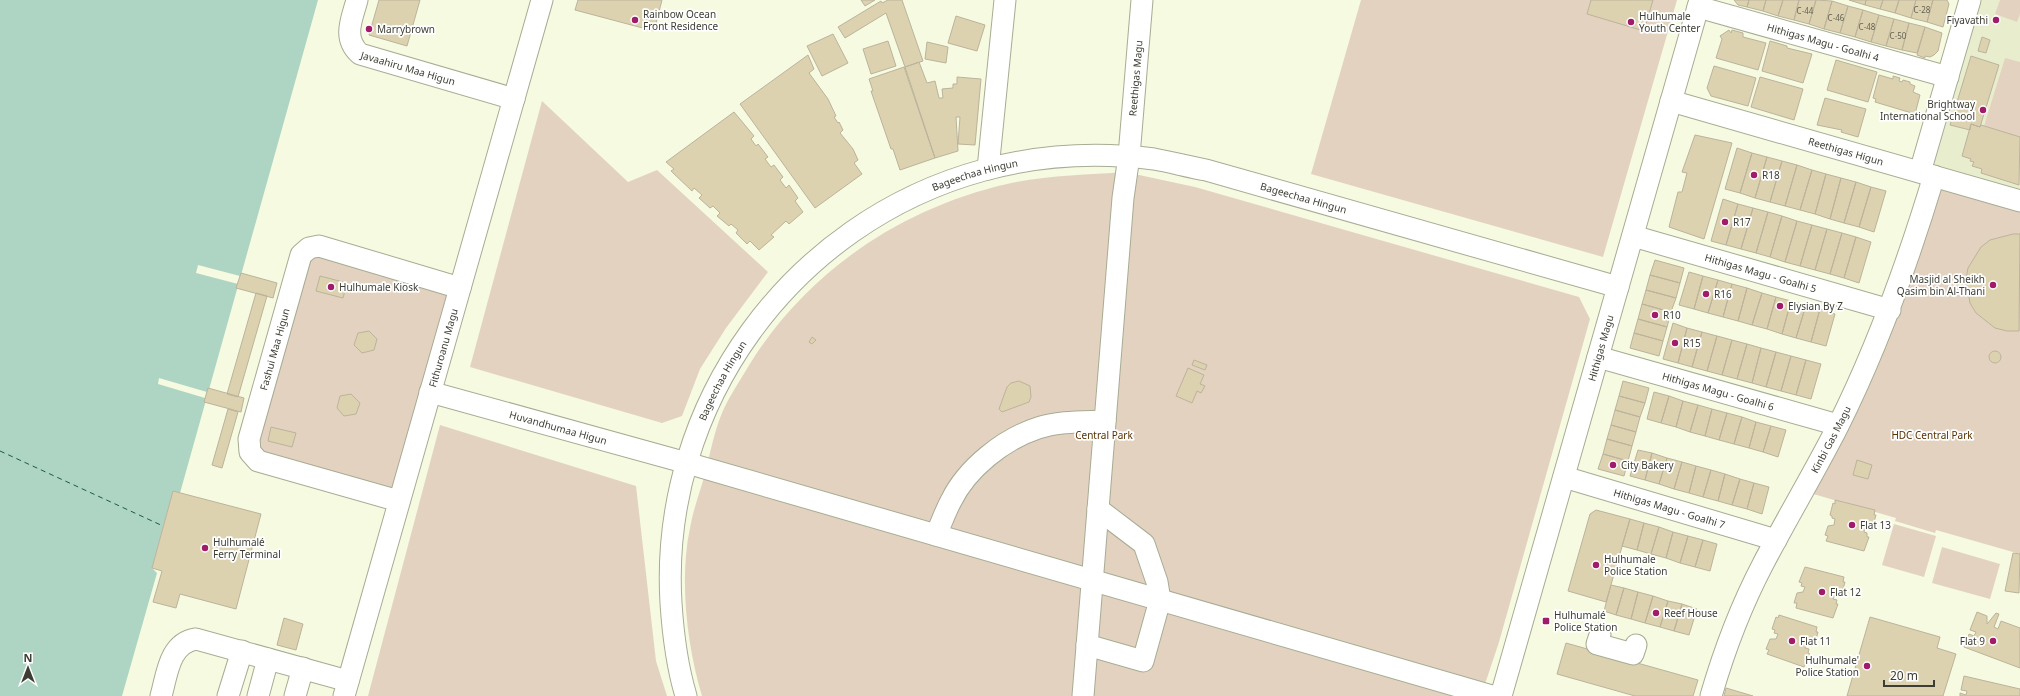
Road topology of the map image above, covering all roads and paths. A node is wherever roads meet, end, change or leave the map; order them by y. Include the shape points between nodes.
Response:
1 (357, 0) edge
2 (542, 0) edge
3 (1005, 0) edge
4 (1142, 0) edge
5 (1970, 0) edge
6 (1699, 4) edge
7 (1948, 77) junction
8 (514, 99) junction
9 (1671, 101) junction
10 (1129, 156) junction
11 (988, 169) junction
12 (1927, 174) junction
13 (2020, 201) edge
14 (1633, 236) junction
15 (1618, 287) junction
16 (460, 288) junction
17 (1890, 310) junction
18 (1598, 357) junction
19 (430, 392) junction
20 (1105, 420) junction
21 (1838, 425) junction
22 (687, 463) junction
23 (1564, 477) junction
24 (399, 501) junction
25 (1098, 509) junction
26 (936, 535) junction
27 (1776, 540) junction
28 (1092, 581) junction
29 (1160, 600) junction
30 (1600, 635) dead end
31 (192, 640) junction
32 (1087, 645) junction
33 (1636, 645) dead end
34 (242, 651) junction
35 (273, 660) junction
36 (303, 668) junction
37 (346, 689) edge
38 (161, 696) edge
39 (176, 696) edge
40 (228, 696) edge
41 (258, 696) edge
42 (267, 696) edge
43 (284, 696) edge
44 (291, 696) edge
45 (295, 696) edge
46 (686, 696) edge
47 (1083, 696) edge
48 (1492, 696) edge
49 (1501, 696) edge
50 (1711, 696) edge

1 - 8 street, Javaahiru Maa Higun via 349,34 352,45 360,54
2 - 8 street, Fithuroanu Magu
3 - 11 street
4 - 10 street, Reethigas Magu
5 - 7 street, Kinbi Gas Magu
6 - 7 street, Hithigas Magu - Goalhi 4
6 - 9 street, Hithigas Magu
7 - 12 street, Kinbi Gas Magu
8 - 16 street, Fithuroanu Magu
9 - 12 street, Reethigas Higun
9 - 14 street, Hithigas Magu
10 - 11 street, Bageechaa Hingun via 1083,155 1048,158
10 - 15 street, Bageechaa Hingun via 1206,170
10 - 20 street, Reethigas Magu via 1123,198
11 - 22 street, Bageechaa Hingun via 936,186 877,215 827,250 792,282 749,331 733,357 706,408
12 - 13 street, Reethigas Higun
12 - 17 street, Kinbi Gas Magu via 1904,271
14 - 15 street, Hithigas Magu
14 - 17 street, Hithigas Magu - Goalhi 5
15 - 18 street, Hithigas Magu
16 - 19 street, Fithuroanu Magu
16 - 24 street, Fashui Maa Higun via 319,246 305,250 301,255 249,440 250,452 258,461
17 - 21 street, Kinbi Gas Magu
18 - 21 street, Hithigas Magu - Goalhi 6
18 - 23 street, Hithigas Magu
19 - 22 street, Huvandhumaa Higun
19 - 24 street, Fithuroanu Magu
20 - 25 street, Reethigas Magu
20 - 26 street via 1039,428 1004,444 989,455 951,500
21 - 27 street, Kinbi Gas Magu
22 - 26 street, Huvandhumaa Higun
22 - 46 street, Bageechaa Hingun via 674,519 670,586 676,649
23 - 27 street, Hithigas Magu - Goalhi 7
23 - 49 street, Hithigas Magu
24 - 37 street, Fithuroanu Magu
25 - 28 street, Reethigas Magu
25 - 29 street via 1144,544 1157,582
26 - 28 street, Huvandhumaa Higun
27 - 50 street, Kinbi Gas Magu via 1748,594 1730,637
28 - 29 street, Huvandhumaa Higun
28 - 32 street, Reethigas Magu
29 - 32 street via 1143,661
29 - 48 street, Huvandhumaa Higun
30 - 33 street via 1597,644 1633,654
31 - 34 street
31 - 38 street via 181,645 173,654
31 - 39 street
32 - 47 street, Reethigas Magu
34 - 35 street
34 - 40 street
35 - 36 street
35 - 41 street
35 - 42 street
36 - 37 street
36 - 45 street
43 - 44 street

